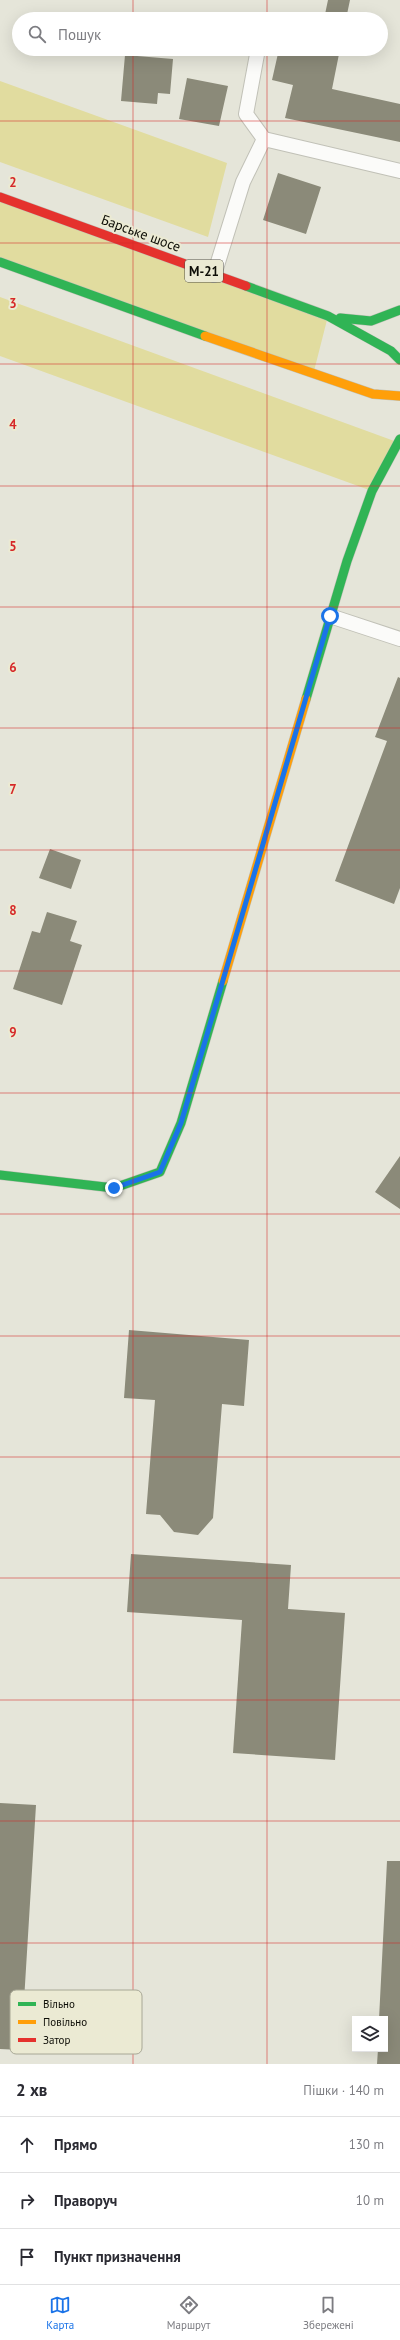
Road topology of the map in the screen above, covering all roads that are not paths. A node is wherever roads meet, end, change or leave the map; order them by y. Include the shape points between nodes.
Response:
1 (257, 56) edge
2 (264, 139) junction
3 (400, 171) edge
4 (0, 197) edge
5 (0, 262) edge
6 (214, 274) junction
7 (400, 310) edge
8 (328, 316) junction
9 (400, 360) edge
10 (400, 396) edge
11 (400, 439) edge
12 (330, 616) junction
13 (400, 639) edge
14 (0, 1175) edge

1 - 2 lane via 246,114
2 - 3 lane
2 - 6 lane via 243,182
4 - 6 main road, Барське шосе / М-21
5 - 10 main road via 313,375 373,394
6 - 8 main road, Барське шосе / М-21
7 - 8 main road via 367,323
8 - 9 main road, Барське шосе / М-21 via 391,351
11 - 12 main road via 372,491
12 - 13 lane
12 - 14 main road via 181,1123 160,1172 114,1188

